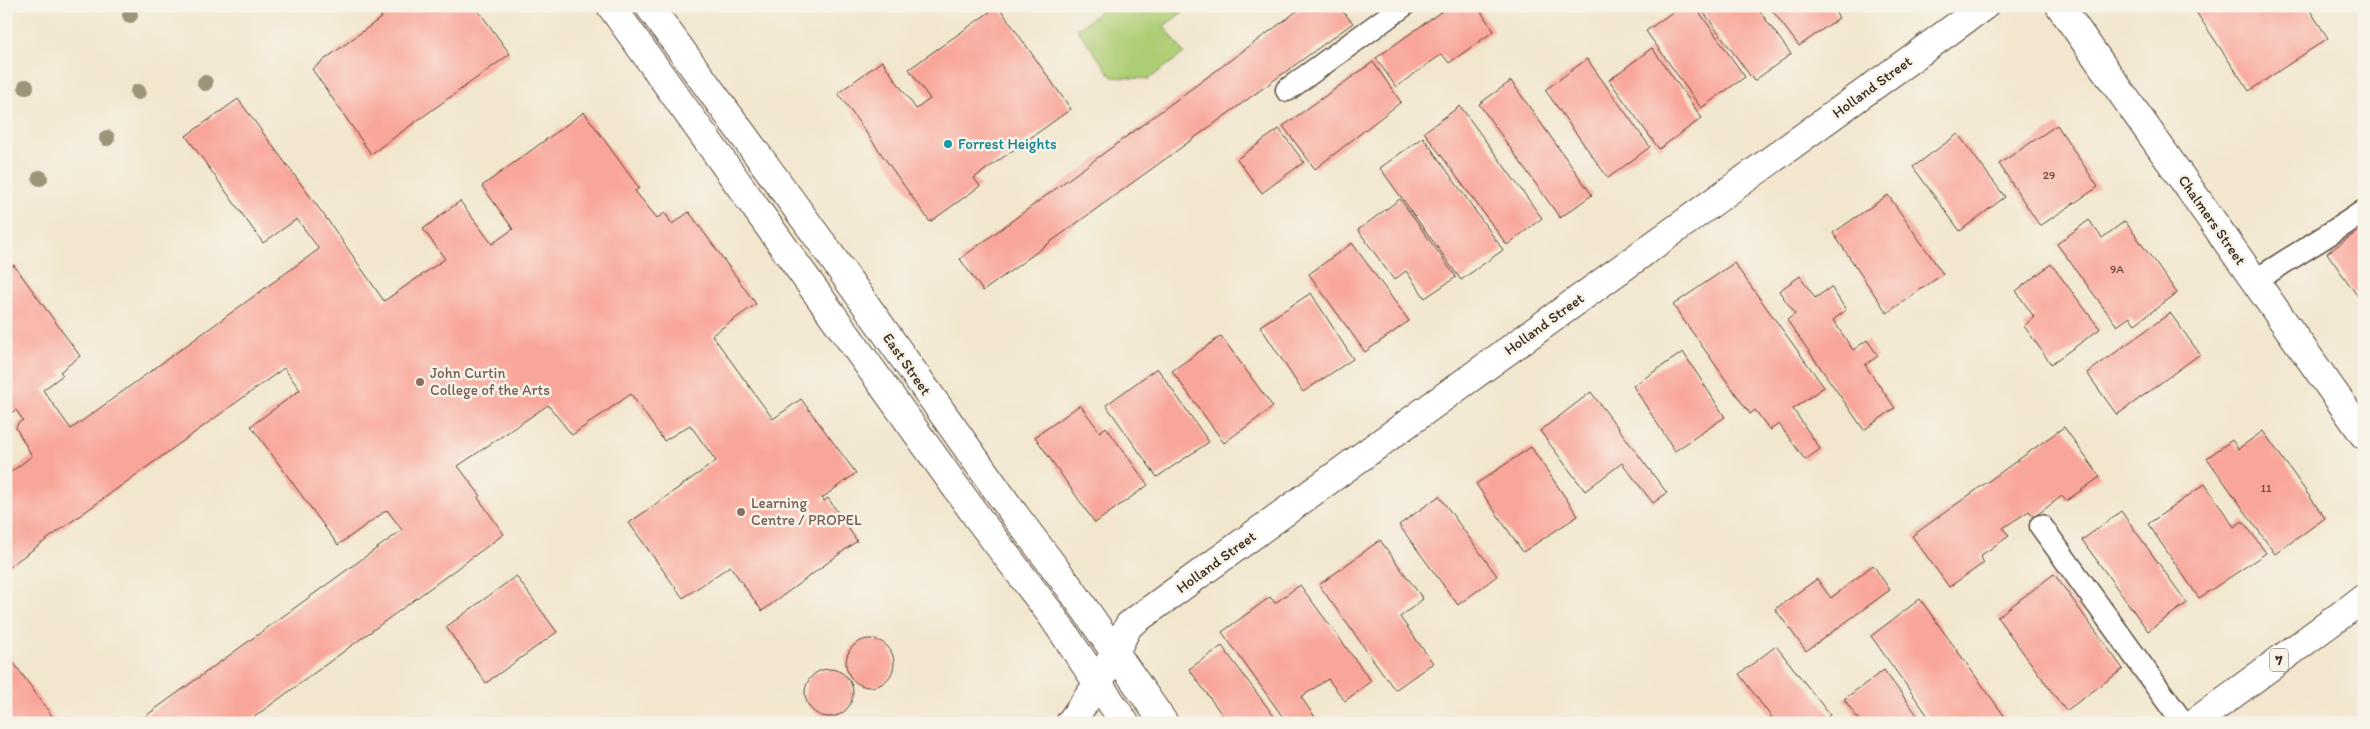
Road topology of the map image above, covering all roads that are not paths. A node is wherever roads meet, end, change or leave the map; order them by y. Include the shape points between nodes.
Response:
1 (611, 6) edge
2 (649, 6) edge
3 (1403, 6) edge
4 (1984, 6) edge
5 (2060, 6) edge
6 (1287, 90) dead end
7 (2364, 211) edge
8 (2255, 281) junction
9 (2364, 435) edge
10 (2041, 526) dead end
11 (2364, 598) edge
12 (1115, 652) junction
13 (1099, 682) junction
14 (1070, 723) edge
15 (1125, 723) edge
16 (1164, 723) edge
17 (2183, 723) edge
18 (2194, 723) edge

1 - 13 street
2 - 12 street, East Street
3 - 6 lane
4 - 12 street, Holland Street via 1130,625
5 - 8 street, Chalmers Street
7 - 8 lane
8 - 9 street, Chalmers Street
10 - 17 lane
11 - 18 street, 7
12 - 13 street, Holland Street
12 - 16 street, East Street
13 - 14 street, Holland Street
13 - 15 street

